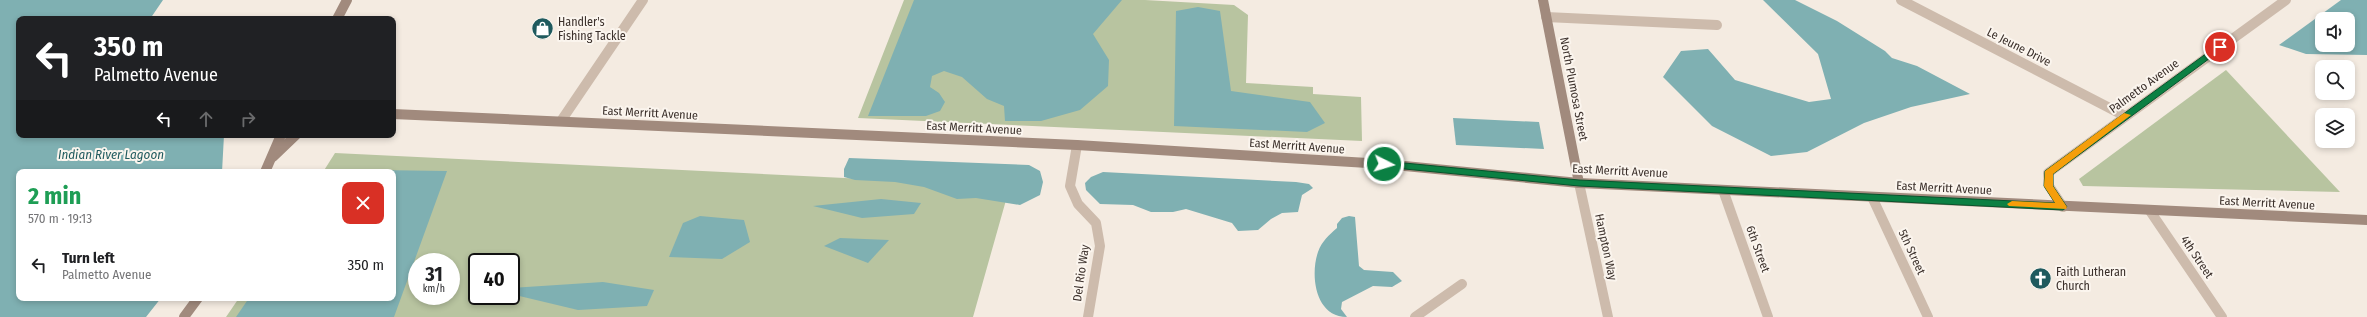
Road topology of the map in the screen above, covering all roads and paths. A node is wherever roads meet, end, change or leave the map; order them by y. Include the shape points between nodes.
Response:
1 (347, 0) edge
2 (643, 0) edge
3 (1543, 0) edge
4 (1901, 0) edge
5 (2286, 0) edge
6 (339, 16) edge
7 (1546, 17) junction
8 (1717, 25) dead end
9 (396, 114) edge
10 (2125, 116) junction
11 (561, 122) junction
12 (280, 138) edge
13 (293, 138) edge
14 (1077, 145) junction
15 (270, 160) junction
16 (266, 169) edge
17 (1579, 183) junction
18 (1723, 190) junction
19 (1872, 197) junction
20 (2063, 207) junction
21 (2150, 211) junction
22 (2367, 220) edge
23 (1462, 284) dead end
24 (196, 301) edge
25 (1423, 315) edge
26 (184, 317) edge
27 (1088, 317) edge
28 (1608, 317) edge
29 (1768, 317) edge
30 (1928, 317) edge
31 (2222, 317) edge

1 - 6 street
2 - 11 street
3 - 7 street, North Plumosa Street
4 - 10 street, Le Jeune Drive
5 - 10 street, Palmetto Avenue
7 - 8 street
7 - 17 street, North Plumosa Street
9 - 11 street, East Merritt Avenue
10 - 20 street, Palmetto Avenue via 2048,173 2049,186
11 - 14 street, East Merritt Avenue
12 - 15 street
13 - 15 street
14 - 17 street, East Merritt Avenue via 1384,164
14 - 27 street, Del Rio Way via 1070,186 1078,204 1096,224 1100,246
15 - 16 street
17 - 18 street, East Merritt Avenue
17 - 28 street, Hampton Way
18 - 19 street, East Merritt Avenue
18 - 29 street, 6th Street
19 - 20 street, East Merritt Avenue
19 - 30 street, 5th Street
20 - 21 street, East Merritt Avenue
21 - 22 street, East Merritt Avenue
21 - 31 street, 4th Street
23 - 25 street
24 - 26 street

